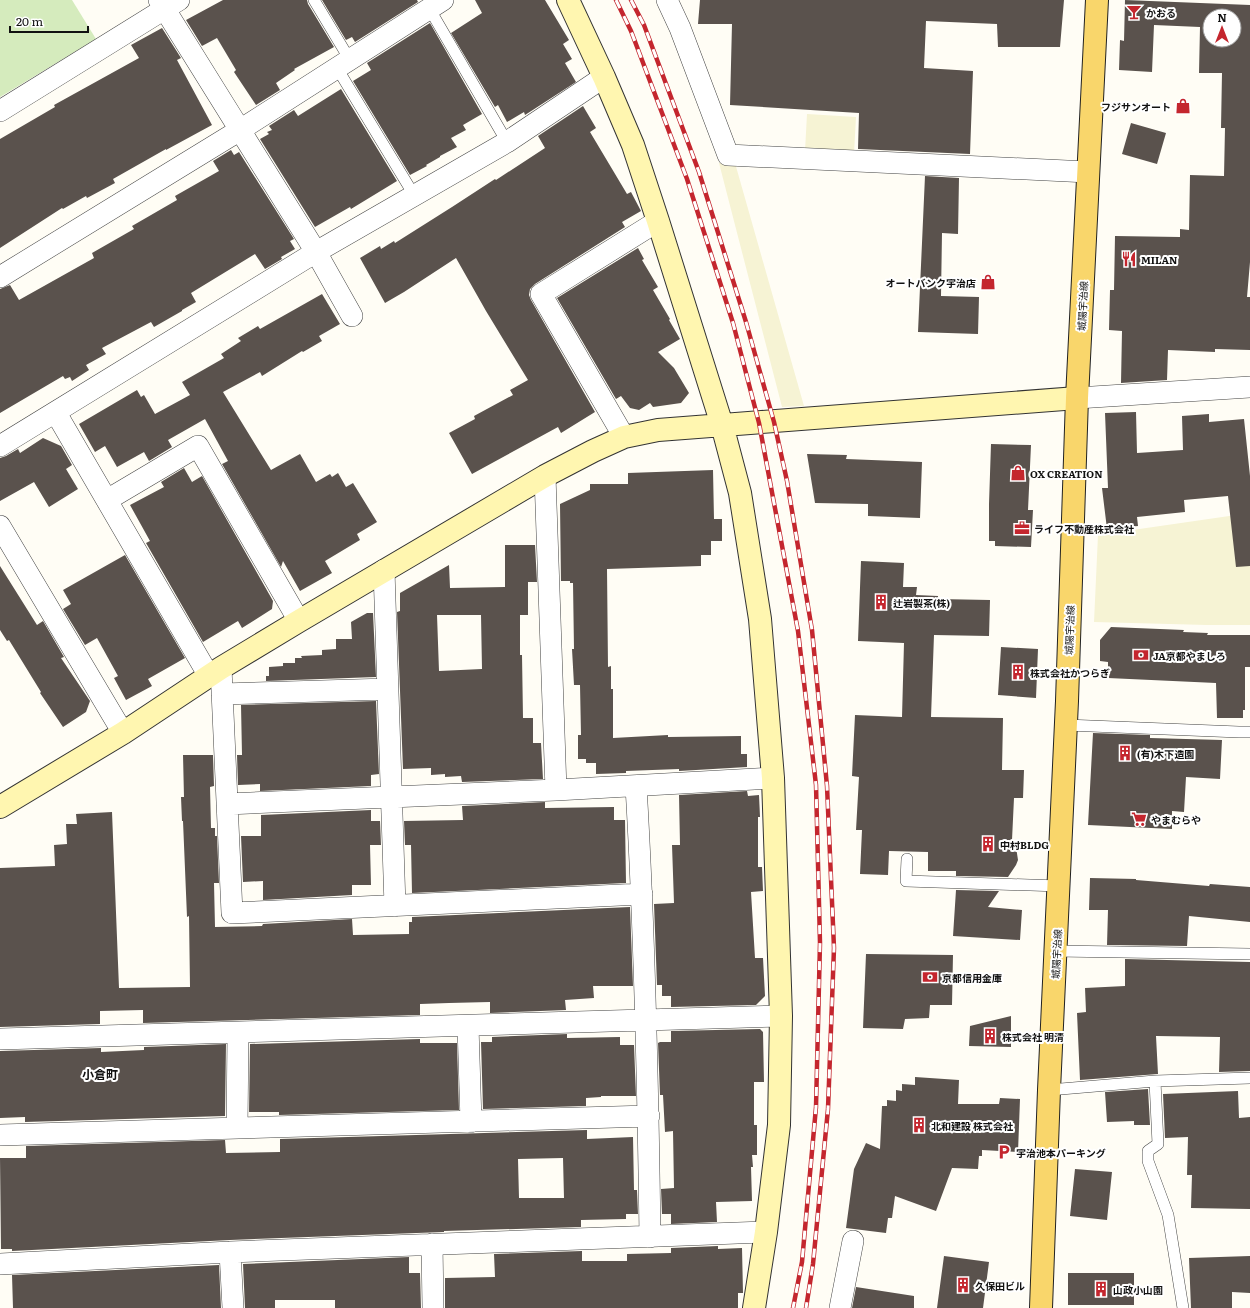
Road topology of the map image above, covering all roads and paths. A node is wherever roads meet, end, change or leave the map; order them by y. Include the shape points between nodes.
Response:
1 (314, 0) edge
2 (568, 0) edge
3 (667, 0) edge
4 (1097, 0) edge
5 (168, 3) edge
6 (437, 3) edge
7 (344, 64) junction
8 (604, 77) junction
9 (0, 111) edge
10 (240, 130) junction
11 (507, 142) junction
12 (1088, 172) junction
13 (414, 195) junction
14 (658, 221) junction
15 (316, 252) junction
16 (0, 277) edge
17 (352, 316) dead end
18 (1250, 387) edge
19 (1077, 398) junction
20 (56, 412) junction
21 (722, 425) junction
22 (624, 437) junction
23 (0, 446) edge
24 (545, 476) junction
25 (106, 500) junction
26 (0, 526) edge
27 (384, 570) junction
28 (299, 621) junction
29 (215, 672) junction
30 (388, 688) junction
31 (222, 694) junction
32 (1066, 725) junction
33 (1250, 732) edge
34 (123, 733) junction
35 (773, 778) junction
36 (636, 786) junction
37 (556, 790) junction
38 (391, 798) junction
39 (227, 804) junction
40 (0, 807) edge
41 (907, 858) dead end
42 (1059, 886) junction
43 (642, 894) junction
44 (395, 906) junction
45 (1056, 951) junction
46 (1250, 954) edge
47 (781, 1016) junction
48 (646, 1020) junction
49 (468, 1026) junction
50 (238, 1033) junction
51 (0, 1039) edge
52 (1250, 1078) edge
53 (1155, 1081) junction
54 (1049, 1090) junction
55 (649, 1116) junction
56 (471, 1122) junction
57 (237, 1128) junction
58 (0, 1135) edge
59 (766, 1232) junction
60 (650, 1237) junction
61 (853, 1241) dead end
62 (432, 1244) junction
63 (230, 1252) junction
64 (0, 1264) edge
65 (233, 1308) edge
66 (433, 1308) edge
67 (754, 1308) edge
68 (840, 1308) edge
69 (1042, 1308) edge
70 (1183, 1308) edge

1 - 7 lane
2 - 8 street
3 - 12 street via 728,155
4 - 12 main road, 城陽宇治線
5 - 9 street
5 - 10 street
6 - 7 street
6 - 11 lane
7 - 10 street
7 - 13 lane
8 - 11 street
8 - 14 street via 633,145
10 - 15 street
10 - 16 street
11 - 13 street
12 - 19 main road, 城陽宇治線
13 - 15 street
14 - 21 street
14 - 22 street via 541,294
15 - 17 street
15 - 20 street
18 - 19 street
19 - 21 street
19 - 32 main road, 城陽宇治線
20 - 23 street
20 - 25 street
21 - 22 street via 658,430
21 - 35 street via 740,493 760,619
22 - 24 street
24 - 27 street
24 - 37 street
25 - 28 street via 198,446
25 - 29 street
26 - 34 street
27 - 28 street
27 - 30 street
28 - 29 street
29 - 31 street
29 - 34 street
30 - 31 street
30 - 38 street
31 - 39 street
32 - 33 lane
32 - 42 main road, 城陽宇治線
34 - 40 street
35 - 36 street
35 - 47 street
36 - 37 street
36 - 43 street
37 - 38 street
38 - 39 street
38 - 44 street
39 - 44 street via 232,913
41 - 42 lane via 906,881
42 - 45 main road, 城陽宇治線
43 - 44 street
43 - 48 street
45 - 46 lane
45 - 54 main road, 城陽宇治線
47 - 48 street
47 - 59 street via 779,1126
48 - 49 street
48 - 55 street
49 - 50 street
49 - 56 street
50 - 51 street
50 - 57 street
52 - 53 lane
53 - 54 lane
53 - 70 lane via 1158,1144 1148,1151 1148,1160 1168,1215
54 - 69 main road, 城陽宇治線
55 - 56 street
55 - 60 street
56 - 57 street
57 - 58 street
59 - 60 street
59 - 67 street
60 - 62 street
61 - 68 street
62 - 63 street
62 - 66 street
63 - 64 street
63 - 65 street

